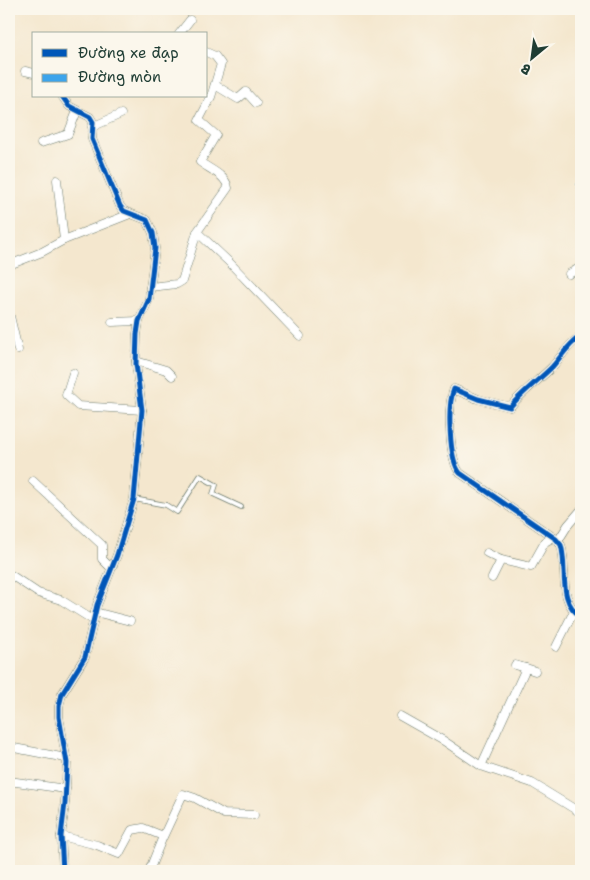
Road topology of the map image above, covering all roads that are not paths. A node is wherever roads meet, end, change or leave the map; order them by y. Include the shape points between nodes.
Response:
1 (190, 20) dead end
2 (181, 32) edge
3 (208, 53) edge
4 (25, 71) dead end
5 (32, 73) edge
6 (215, 84) junction
7 (63, 98) edge
8 (256, 103) dead end
9 (77, 111) junction
10 (121, 114) dead end
11 (92, 127) junction
12 (41, 143) dead end
13 (56, 180) dead end
14 (130, 214) junction
15 (196, 232) junction
16 (64, 240) junction
17 (9, 265) edge
18 (581, 267) edge
19 (569, 274) dead end
20 (150, 287) junction
21 (9, 312) edge
22 (139, 321) junction
23 (112, 322) dead end
24 (300, 336) dead end
25 (581, 336) edge
26 (18, 350) dead end
27 (136, 361) junction
28 (73, 373) dead end
29 (172, 376) dead end
30 (142, 410) junction
31 (33, 481) dead end
32 (134, 499) junction
33 (241, 507) dead end
34 (581, 510) edge
35 (555, 540) junction
36 (487, 553) dead end
37 (501, 560) junction
38 (111, 568) junction
39 (11, 575) dead end
40 (492, 578) dead end
41 (574, 611) junction
42 (94, 616) junction
43 (581, 616) edge
44 (130, 621) dead end
45 (556, 647) dead end
46 (515, 665) dead end
47 (526, 668) junction
48 (535, 671) dead end
49 (400, 716) dead end
50 (9, 747) edge
51 (66, 758) junction
52 (481, 766) junction
53 (9, 781) edge
54 (66, 789) junction
55 (581, 813) edge
56 (254, 815) dead end
57 (60, 836) junction
58 (163, 836) junction
59 (63, 871) edge
60 (149, 871) edge

1 - 2 street
3 - 6 street via 221,64
4 - 5 street
6 - 8 street via 238,99 246,92
6 - 15 street via 199,120 216,135 200,162 220,176 228,188
7 - 9 street
9 - 11 street via 90,117
9 - 12 street via 68,134
10 - 11 street
11 - 14 street via 92,139 110,185 120,206
13 - 16 street
14 - 16 street
14 - 20 street via 147,220 153,233 155,248
15 - 20 street via 182,281
15 - 24 street
16 - 17 street
18 - 19 street
20 - 22 street via 149,299
21 - 26 street
22 - 23 street
22 - 27 street
25 - 35 street via 510,406 478,399 456,389 453,392 450,431 456,468
27 - 29 street via 166,370
27 - 30 street
28 - 30 street via 66,395 78,406
30 - 32 street
31 - 38 street via 102,545 102,559
32 - 33 lane via 166,505 177,512 200,476 216,485 213,494
32 - 38 street
34 - 35 street
35 - 37 street via 545,542 531,568
35 - 41 street via 563,552 566,597
36 - 37 street
37 - 40 street
38 - 42 street
39 - 42 street via 38,593
41 - 43 street
41 - 45 street
42 - 44 street
42 - 51 street via 85,657 60,699 59,717
46 - 47 street
47 - 48 street
47 - 52 street
49 - 52 street
50 - 51 street
51 - 54 street
52 - 55 street via 532,783
53 - 54 street
54 - 57 street
56 - 58 street via 224,814 183,794
57 - 58 street via 119,854 132,830 143,828
57 - 59 street
58 - 60 street

